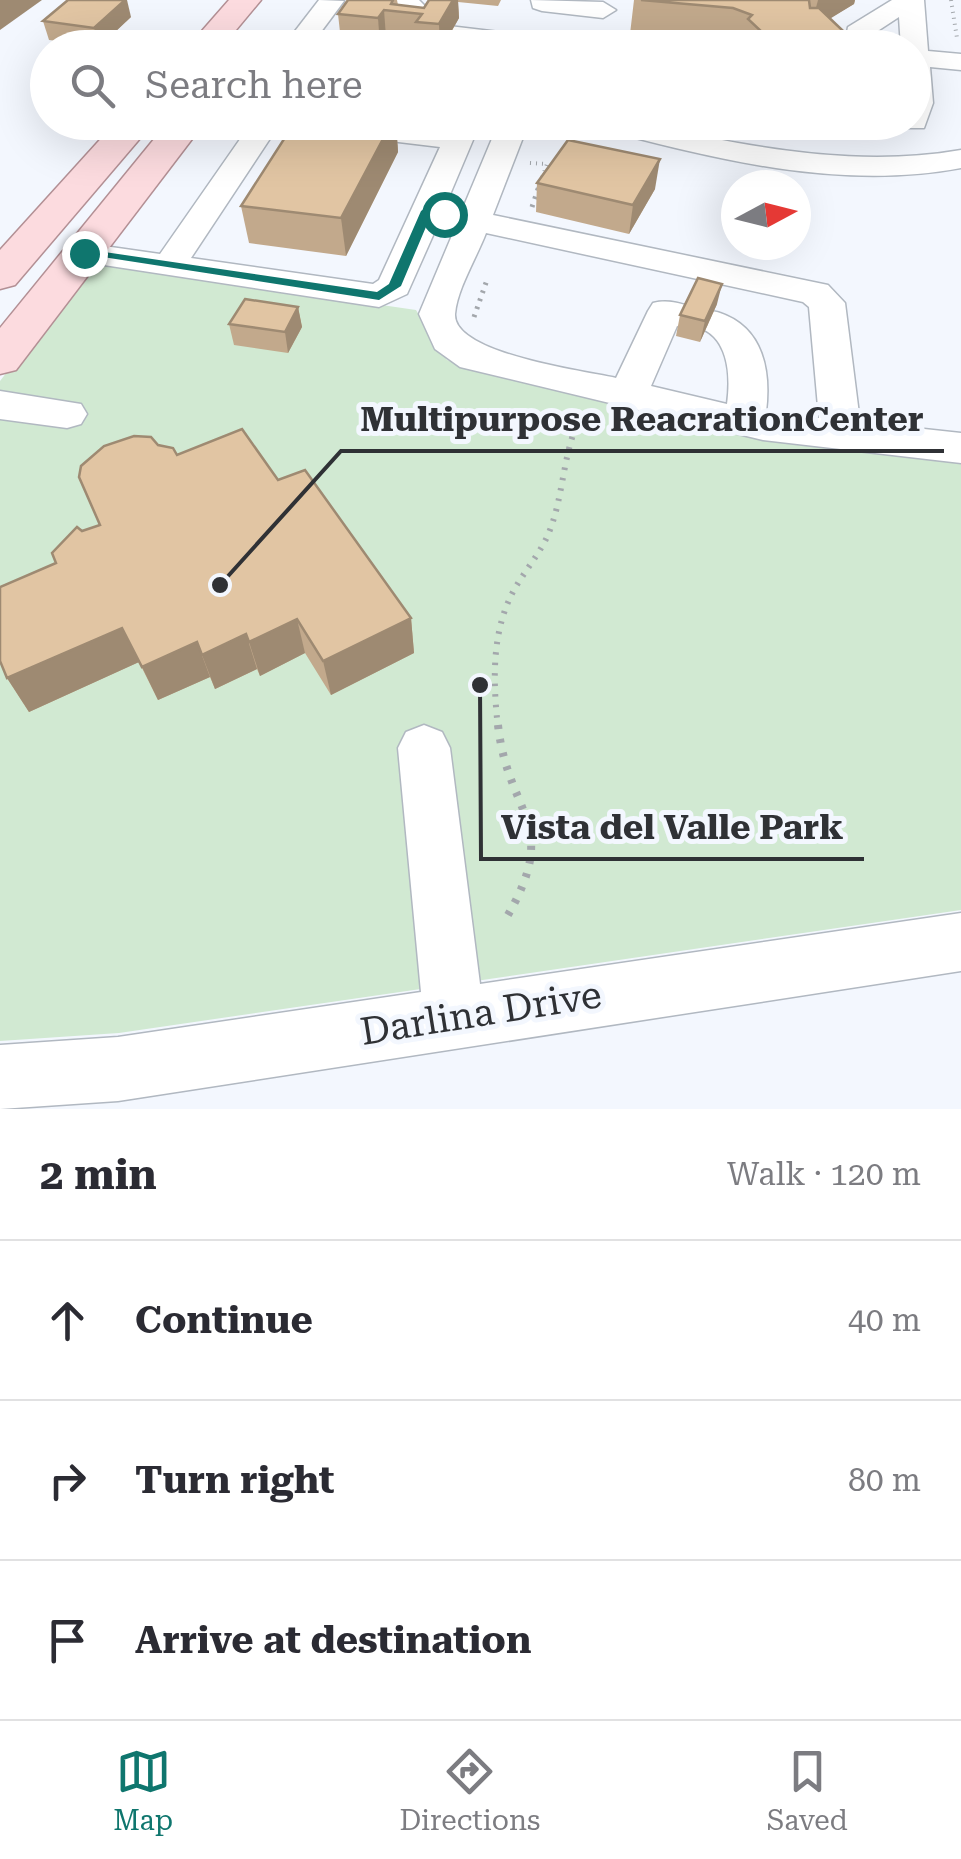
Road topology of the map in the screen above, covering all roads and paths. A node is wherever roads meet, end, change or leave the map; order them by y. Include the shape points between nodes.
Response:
1 (246, 0) edge
2 (329, 0) edge
3 (369, 0) edge
4 (910, 0) edge
5 (951, 0) edge
6 (543, 2) edge
7 (603, 15) edge
8 (219, 30) edge
9 (307, 30) edge
10 (413, 30) edge
11 (537, 30) edge
12 (860, 30) edge
13 (913, 30) edge
14 (959, 50) edge
15 (931, 55) edge
16 (120, 140) edge
17 (173, 140) edge
18 (255, 140) edge
19 (458, 140) edge
20 (506, 140) edge
21 (690, 140) edge
22 (753, 140) edge
23 (750, 153) junction
24 (961, 158) edge
25 (427, 211) junction
26 (474, 218) junction
27 (84, 253) junction
28 (169, 264) junction
29 (0, 276) edge
30 (0, 359) edge
31 (628, 394) junction
32 (586, 402) dead end
33 (0, 404) edge
34 (67, 414) dead end
35 (744, 422) junction
36 (841, 437) junction
37 (961, 448) edge
38 (424, 748) dead end
39 (505, 920) dead end
40 (961, 942) edge
41 (454, 1017) junction
42 (0, 1077) edge

1 - 8 main road
2 - 9 street
3 - 10 street via 408,4 415,9
4 - 12 street
4 - 13 street
5 - 14 path
6 - 7 street
6 - 11 street
14 - 15 street
16 - 29 main road
17 - 27 main road
18 - 28 street
19 - 25 street
20 - 26 street
21 - 23 street
22 - 23 street
23 - 24 street via 875,167
25 - 26 street
25 - 28 street via 394,286 379,296
26 - 31 street via 437,314 444,337 473,358
26 - 36 street via 815,293 830,317
27 - 28 street
27 - 30 main road
31 - 35 street
31 - 35 street via 666,312 735,334 749,394
32 - 39 path via 565,452 548,535 512,593 498,631 494,690 500,744 534,844 526,885
33 - 34 street
35 - 36 street
36 - 37 street
38 - 41 street
40 - 41 street, Darlina Drive
41 - 42 street, Darlina Drive via 118,1069

